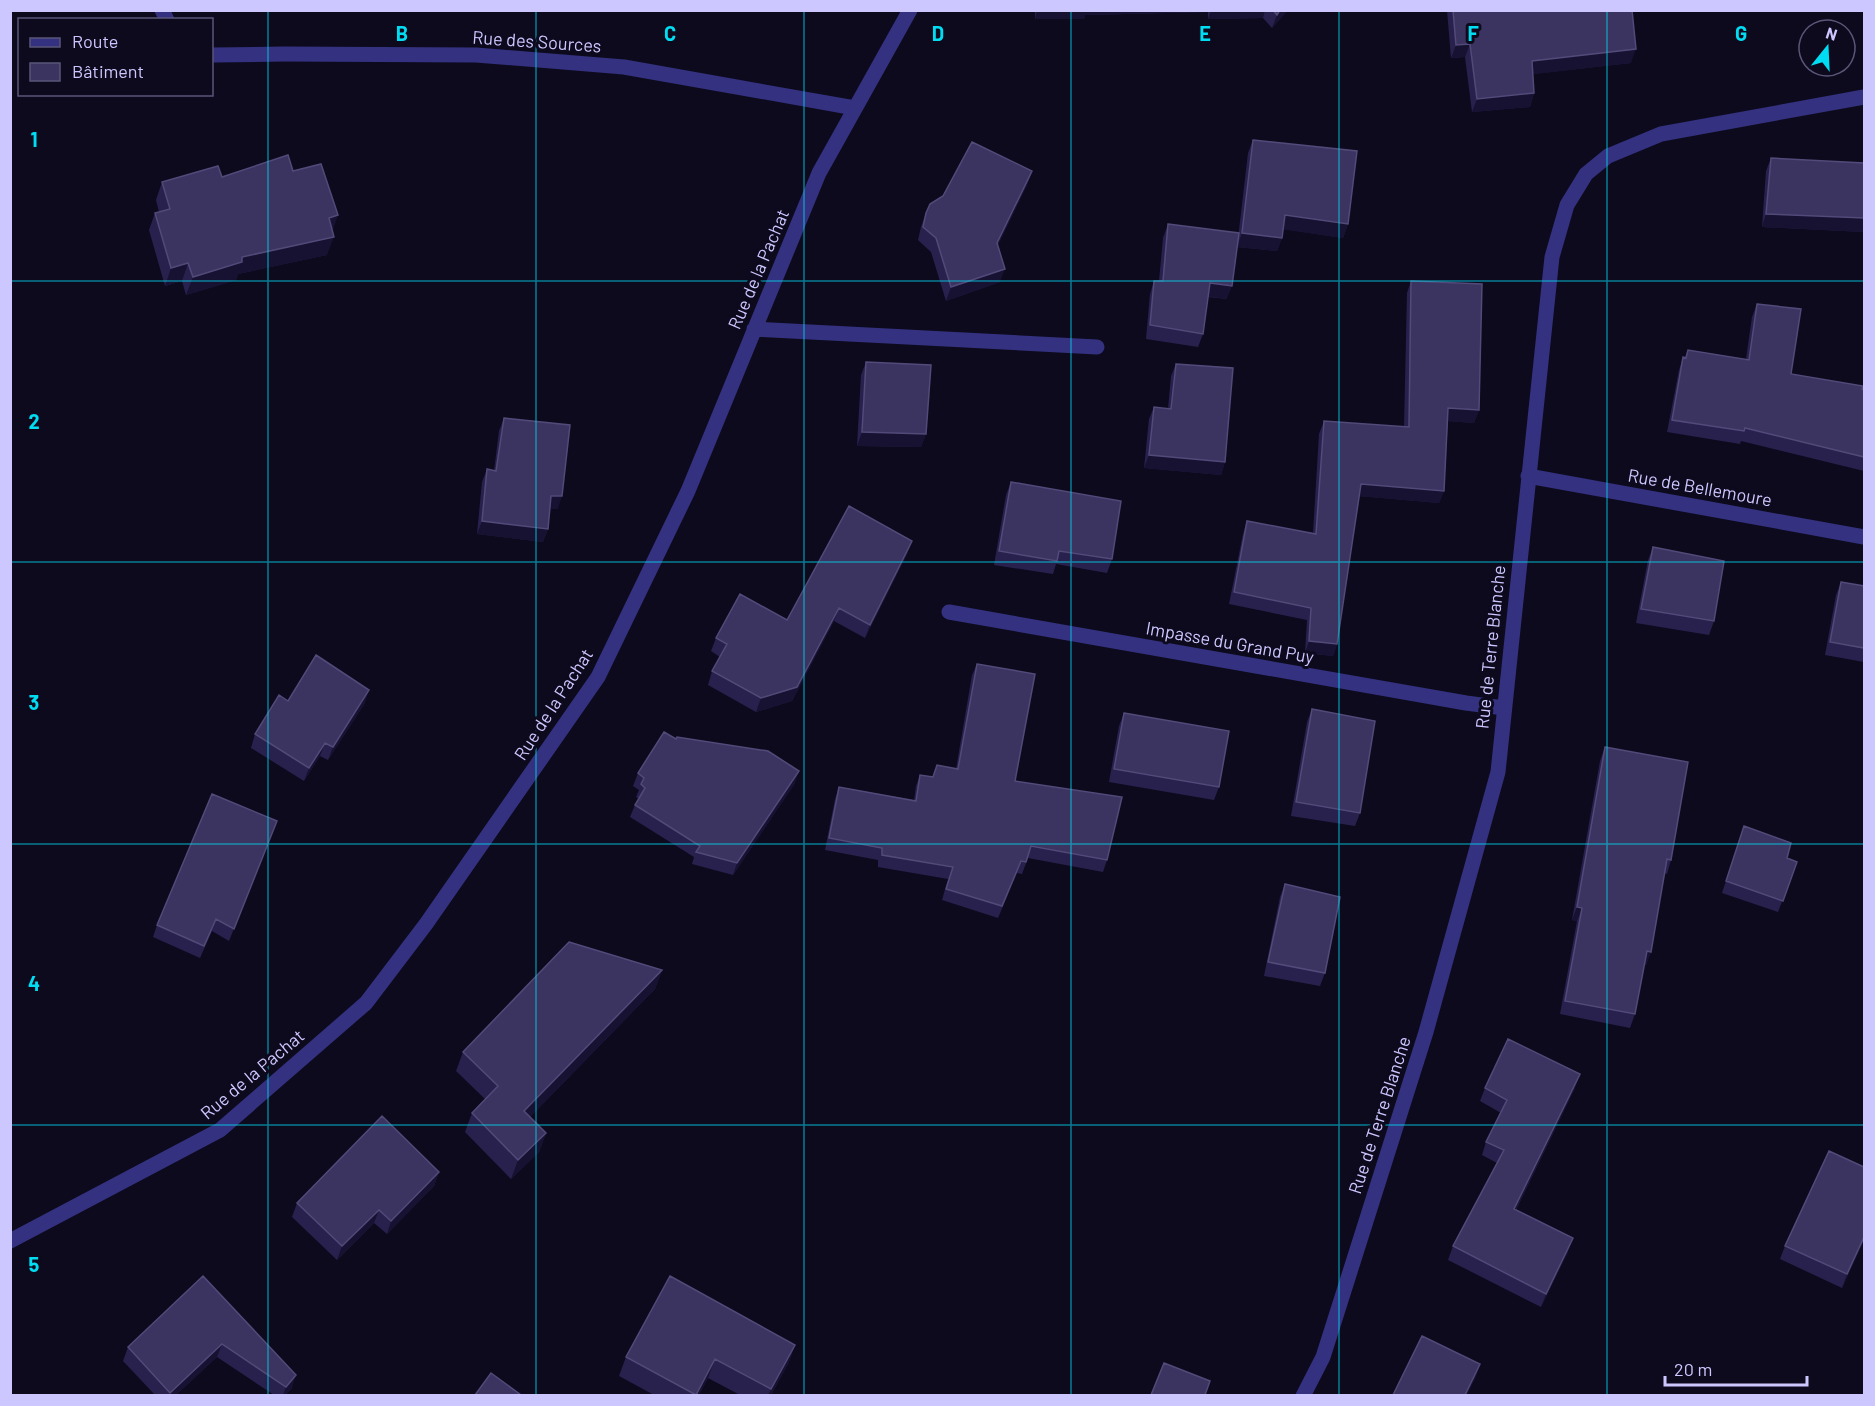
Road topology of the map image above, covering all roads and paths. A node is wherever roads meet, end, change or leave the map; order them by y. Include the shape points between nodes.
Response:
1 (910, 10) edge
2 (213, 55) edge
3 (1864, 97) edge
4 (855, 108) junction
5 (754, 329) junction
6 (1097, 347) dead end
7 (1528, 476) junction
8 (1864, 537) edge
9 (949, 612) dead end
10 (1504, 708) junction
11 (10, 1241) edge
12 (1303, 1395) edge

1 - 4 street, Rue de la Pachat
2 - 4 street, Rue des Sources via 498,57 624,68
3 - 7 street, Rue de Terre Blanche via 1661,134 1608,156 1586,174 1567,205 1552,257
4 - 5 street, Rue de la Pachat via 819,173
5 - 6 street
5 - 11 street, Rue de la Pachat via 688,491 598,677 426,924 366,1003 220,1130
7 - 8 street, Rue de Bellemoure
7 - 10 street, Rue de Terre Blanche
9 - 10 street, Impasse du Grand Puy
10 - 12 street, Rue de Terre Blanche via 1497,772 1426,1032 1323,1357

